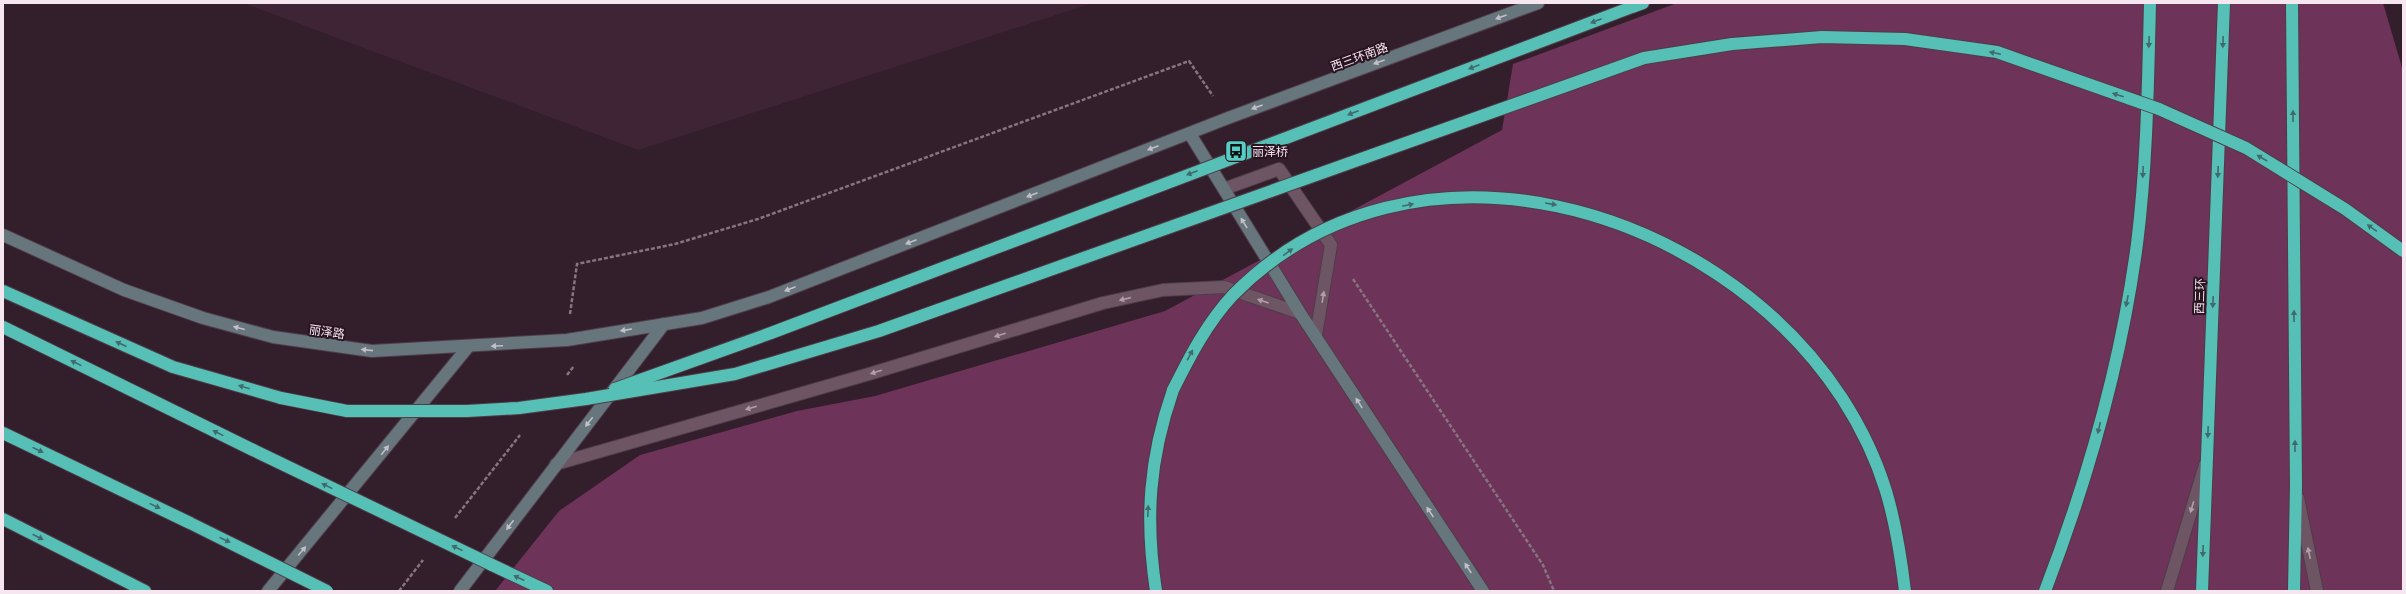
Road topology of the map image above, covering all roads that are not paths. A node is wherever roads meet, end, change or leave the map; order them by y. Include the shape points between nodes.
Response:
1 (1538, 3) edge
2 (2150, 3) edge
3 (2224, 3) edge
4 (2292, 3) edge
5 (1638, 5) edge
6 (1190, 134) junction
7 (1224, 189) junction
8 (3, 235) edge
9 (2403, 251) edge
10 (3, 291) edge
11 (1300, 313) junction
12 (664, 324) junction
13 (3, 327) edge
14 (1316, 335) junction
15 (468, 347) junction
16 (586, 399) junction
17 (3, 433) edge
18 (2208, 456) junction
19 (556, 464) junction
20 (2296, 485) junction
21 (3, 519) edge
22 (140, 588) edge
23 (268, 591) edge
24 (327, 591) edge
25 (460, 591) edge
26 (547, 591) edge
27 (1156, 591) edge
28 (1483, 591) edge
29 (1904, 591) edge
30 (2045, 591) edge
31 (2167, 591) edge
32 (2202, 591) edge
33 (2294, 591) edge
34 (2317, 591) edge

1 -> 6 street, 西三环南路
2 -> 30 highway via 2142,193 2135,261 2118,349 2093,453
3 -> 18 highway, 西三环
20 -> 4 highway
5 -> 16 highway, bridge via 771,333
6 - 7 street
6 -> 12 street, 西三环南路 via 769,297 702,318
11 -> 7 street
14 -> 7 lane via 1331,245 1279,169
15 -> 8 street, 丽泽路 via 372,351 273,338 203,318 124,290
9 -> 16 highway, bridge via 2338,205 2246,148 2159,109 1997,52 1905,39 1822,37 1732,44 1644,58 879,331 802,355 735,374
16 -> 10 highway, bridge via 519,408 467,411 347,411 281,398 173,367
11 - 14 street
11 -> 19 lane via 1224,287 1163,290 1103,304
12 -> 15 street, 丽泽路 via 567,340
12 -> 19 street
26 -> 13 highway, bridge
28 -> 14 street
23 -> 15 street
17 -> 24 highway, bridge
18 -> 31 lane
18 -> 32 highway, 西三环
19 -> 25 street
20 - 33 highway
34 -> 20 lane
21 -> 22 highway
27 -> 29 highway, bridge via 1149,551 1150,478 1162,418 1173,390 1201,336 1237,292 1298,245 1328,228 1389,208 1454,198 1490,197 1559,205 1655,238 1720,276 1752,299 1804,349 1831,382 1852,416 1885,484 1897,527

